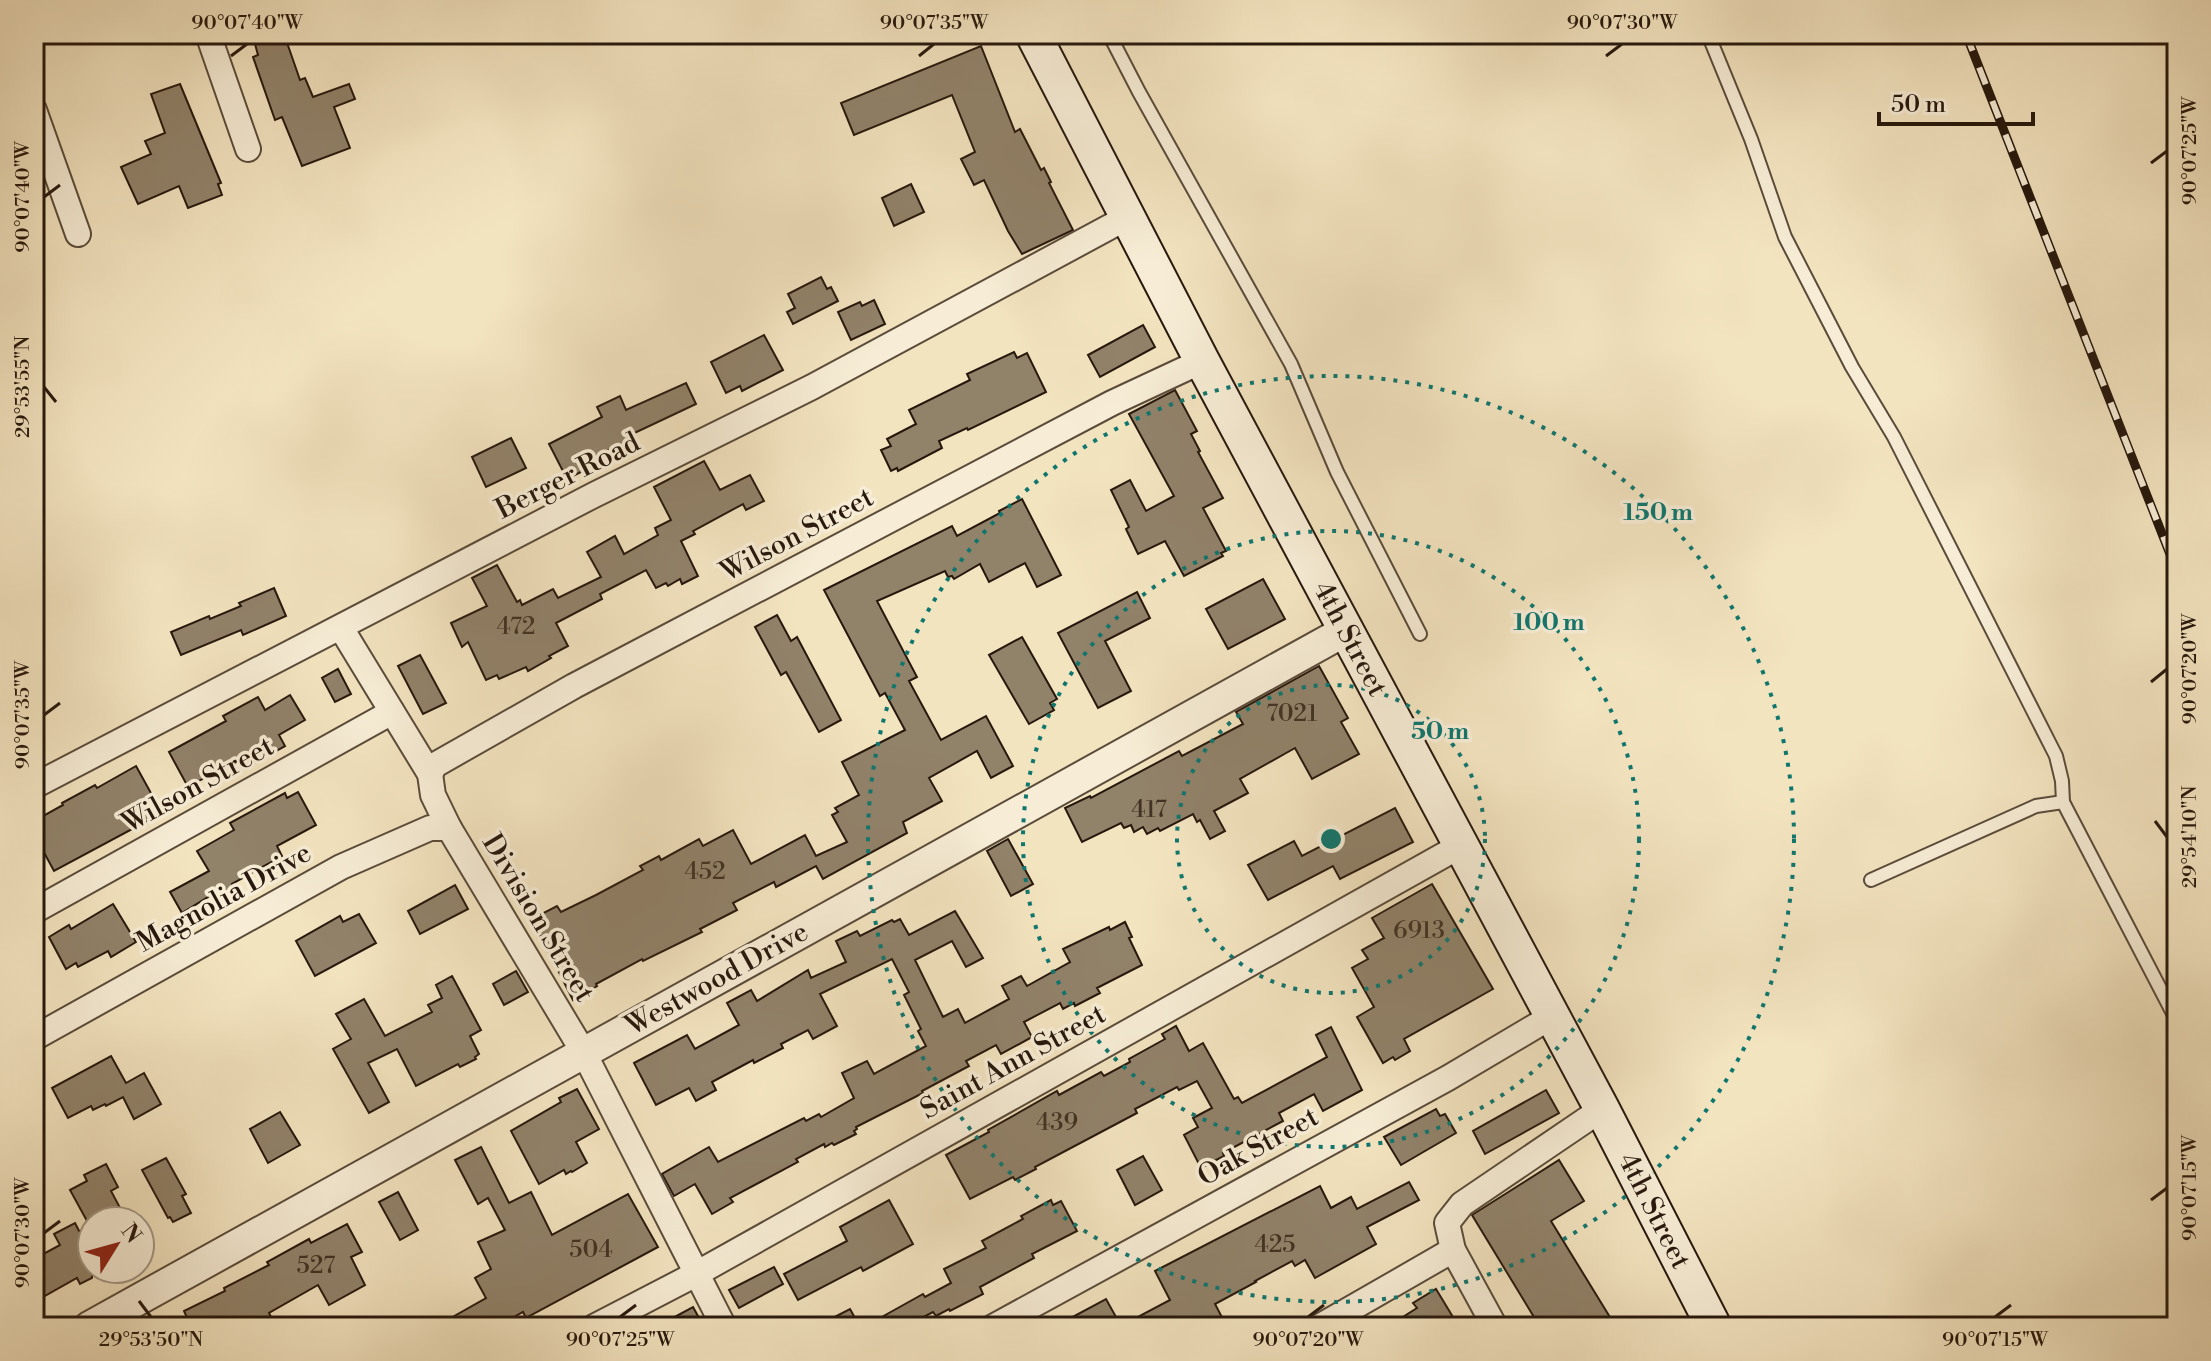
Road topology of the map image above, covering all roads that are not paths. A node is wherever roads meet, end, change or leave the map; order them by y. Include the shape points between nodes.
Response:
1 (208, 34) edge
2 (1033, 34) edge
3 (1109, 34) edge
4 (1708, 34) edge
5 (34, 110) edge
6 (248, 149) dead end
7 (1128, 217) junction
8 (78, 234) dead end
9 (1202, 361) junction
10 (341, 628) junction
11 (1345, 631) junction
12 (1420, 634) dead end
13 (392, 712) junction
14 (430, 774) junction
15 (34, 786) edge
16 (2063, 802) junction
17 (449, 828) junction
18 (1460, 846) junction
19 (1871, 880) dead end
20 (34, 911) edge
21 (1551, 1017) junction
22 (2177, 1021) edge
23 (34, 1038) edge
24 (584, 1053) junction
25 (1602, 1109) junction
26 (1453, 1250) junction
27 (696, 1274) junction
28 (89, 1327) edge
29 (594, 1327) edge
30 (724, 1327) edge
31 (993, 1327) edge
32 (1319, 1327) edge
33 (1495, 1327) edge
34 (1714, 1327) edge

1 - 6 street
2 - 7 main road, 4th Street
3 - 12 lane via 1291,364 1337,472
4 - 16 lane via 1785,237 1894,437 2056,756
5 - 8 street
7 - 9 main road, 4th Street
7 - 10 street, Berger Road via 812,387
9 - 11 main road, 4th Street
9 - 14 street, Wilson Street via 1112,403 574,686 435,765
10 - 13 street, Division Street
10 - 15 street, Berger Road
11 - 18 main road, 4th Street
11 - 24 street, Westwood Drive
13 - 14 street, Division Street
13 - 20 street, Wilson Street
14 - 17 street, Division Street via 433,795
16 - 19 lane via 2036,806
16 - 22 lane
17 - 23 street, Magnolia Drive via 430,828 341,867
17 - 24 street, Division Street
18 - 21 main road, 4th Street
18 - 27 street, Saint Ann Street
21 - 25 main road, 4th Street
21 - 31 street, Oak Street
24 - 27 street, Division Street
24 - 28 street, Westwood Drive
25 - 26 street via 1462,1204 1447,1223
25 - 34 main road, 4th Street
26 - 32 street
26 - 33 street
27 - 29 street, Saint Ann Street
27 - 30 street, Division Street

